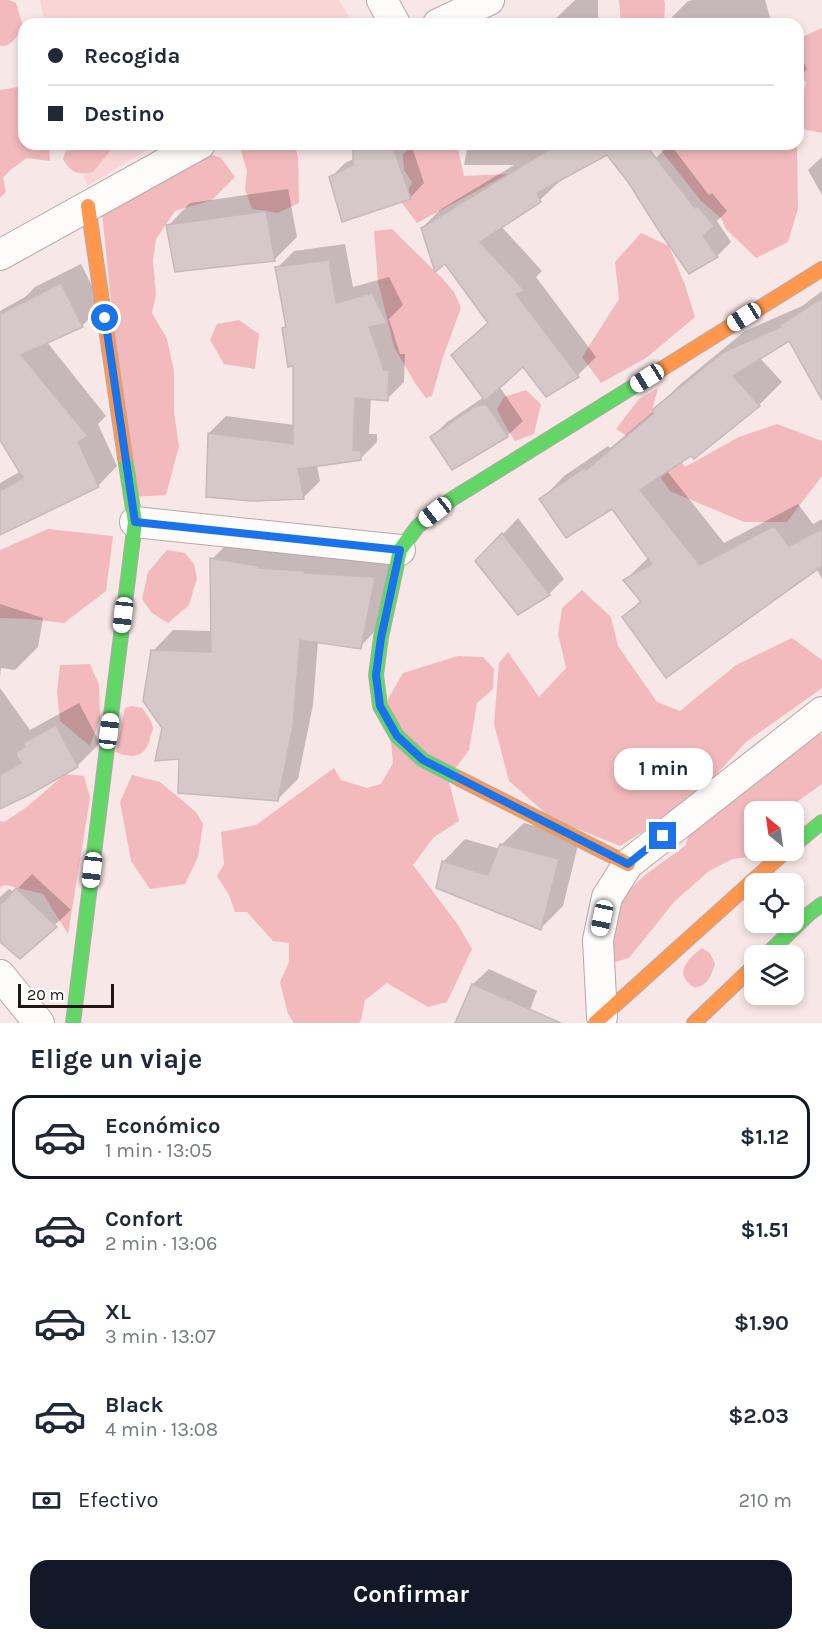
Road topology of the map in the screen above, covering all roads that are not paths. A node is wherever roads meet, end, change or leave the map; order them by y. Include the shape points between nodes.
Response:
1 (382, 0) edge
2 (489, 0) edge
3 (392, 18) edge
4 (451, 18) edge
5 (189, 150) edge
6 (88, 206) junction
7 (0, 255) edge
8 (822, 269) edge
9 (135, 522) junction
10 (400, 550) junction
11 (822, 712) edge
12 (822, 822) edge
13 (804, 837) edge
14 (774, 861) edge
15 (628, 864) junction
16 (822, 904) edge
17 (777, 945) edge
18 (0, 975) edge
19 (744, 976) edge
20 (598, 1020) edge
21 (39, 1023) edge
22 (73, 1023) edge
23 (694, 1023) edge

1 - 3 street
2 - 4 street
5 - 6 street
6 - 7 street
6 - 9 street
8 - 10 street via 452,499 418,526
9 - 10 street
9 - 22 street
10 - 15 street via 376,675 380,706 397,736 423,760
11 - 15 street
12 - 13 street
14 - 20 street
15 - 20 street via 607,897 598,940
16 - 17 street
18 - 21 street
19 - 23 street

